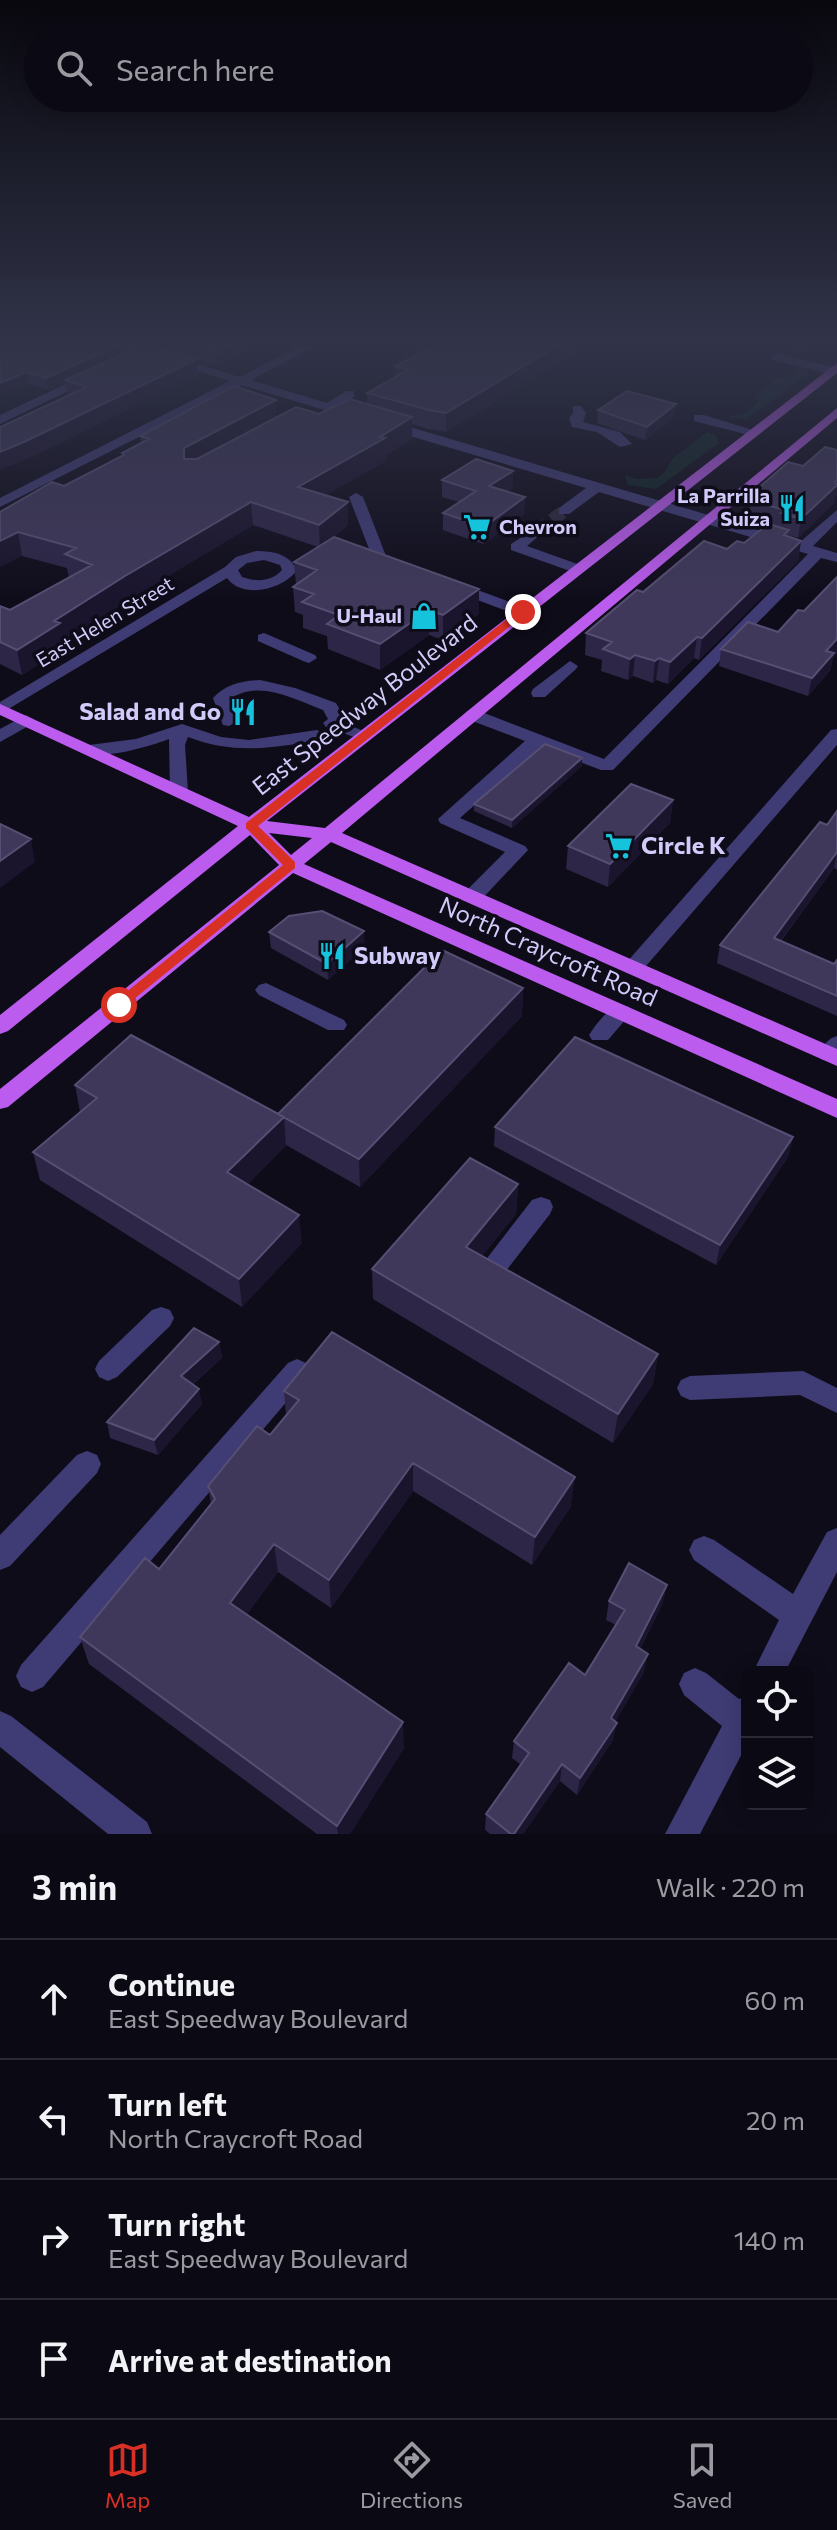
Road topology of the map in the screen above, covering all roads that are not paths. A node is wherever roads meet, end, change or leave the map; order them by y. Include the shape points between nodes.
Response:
1 (142, 431) edge
2 (401, 431) edge
3 (601, 431) edge
4 (748, 431) edge
5 (815, 431) edge
6 (753, 432) joint
7 (625, 444) dead end
8 (598, 486) junction
9 (356, 497) dead end
10 (0, 503) edge
11 (662, 504) junction
12 (564, 511) tunnel mouth
13 (837, 514) edge
14 (711, 519) junction
15 (536, 532) tunnel mouth
16 (811, 550) junction
17 (837, 558) edge
18 (578, 569) junction
19 (230, 570) dead end
20 (408, 570) edge
21 (437, 580) edge
22 (523, 612) junction
23 (264, 638) dead end
24 (309, 658) dead end
25 (570, 666) dead end
26 (539, 693) dead end
27 (0, 709) edge
28 (473, 715) junction
29 (26, 720) junction
30 (182, 729) junction
31 (234, 733) junction
32 (837, 734) edge
33 (317, 735) dead end
34 (365, 736) junction
35 (0, 737) edge
36 (537, 740) junction
37 (89, 750) junction
38 (179, 792) junction
39 (251, 825) junction
40 (329, 834) junction
41 (290, 865) junction
42 (472, 897) junction
43 (633, 968) junction
44 (266, 990) dead end
45 (621, 1012) junction
46 (2, 1020) edge
47 (336, 1025) dead end
48 (600, 1035) dead end
49 (835, 1052) edge
50 (0, 1101) edge
51 (837, 1109) edge
52 (541, 1207) dead end
53 (490, 1273) edge
54 (161, 1318) dead end
55 (108, 1369) dead end
56 (297, 1371) edge
57 (690, 1388) dead end
58 (837, 1401) edge
59 (87, 1464) dead end
60 (837, 1542) edge
61 (704, 1550) dead end
62 (0, 1556) edge
63 (797, 1615) junction
64 (771, 1666) edge
65 (32, 1676) dead end
66 (695, 1684) dead end
67 (741, 1715) edge
68 (741, 1723) edge
69 (0, 1727) edge
70 (135, 1834) edge
71 (682, 1834) edge

1 - 10 street
2 - 8 street
3 - 7 street
4 - 6 street
5 - 14 main road
6 - 11 main road, East Speedway Boulevard
8 - 11 street
8 - 12 street
9 - 20 street via 380,559
11 - 14 street
11 - 18 main road, East Speedway Boulevard
13 - 16 street
14 - 16 street
14 - 28 main road
15 - 18 street via 516,547
16 - 17 street
16 - 36 street via 607,766
18 - 22 main road, East Speedway Boulevard
19 - 27 street, East Helen Street
21 - 22 street
22 - 34 main road, East Speedway Boulevard
23 - 24 street
25 - 26 street
27 - 29 main road, North Craycroft Road
28 - 36 street
28 - 40 main road
29 - 35 street
29 - 37 main road, North Craycroft Road
30 - 31 street via 216,744
30 - 37 street via 139,744
30 - 38 street via 176,745
31 - 33 street
31 - 34 street via 221,698 239,687 263,684 330,707 334,720
32 - 43 street
34 - 39 main road, East Speedway Boulevard
36 - 42 street via 447,819 518,850
37 - 38 main road, North Craycroft Road
38 - 39 main road, North Craycroft Road
39 - 40 main road, North Craycroft Road
39 - 41 main road, North Craycroft Road
39 - 46 main road, East Speedway Boulevard
40 - 41 main road
40 - 42 main road, North Craycroft Road
41 - 45 main road, North Craycroft Road
41 - 50 main road
42 - 43 main road, North Craycroft Road
43 - 49 main road, North Craycroft Road
44 - 47 street
45 - 48 street
45 - 51 main road, North Craycroft Road
52 - 53 street
54 - 55 street
56 - 65 street
57 - 58 street via 803,1383
59 - 62 street
60 - 63 street
61 - 63 street
63 - 64 street
66 - 67 street
68 - 71 street
69 - 70 street

